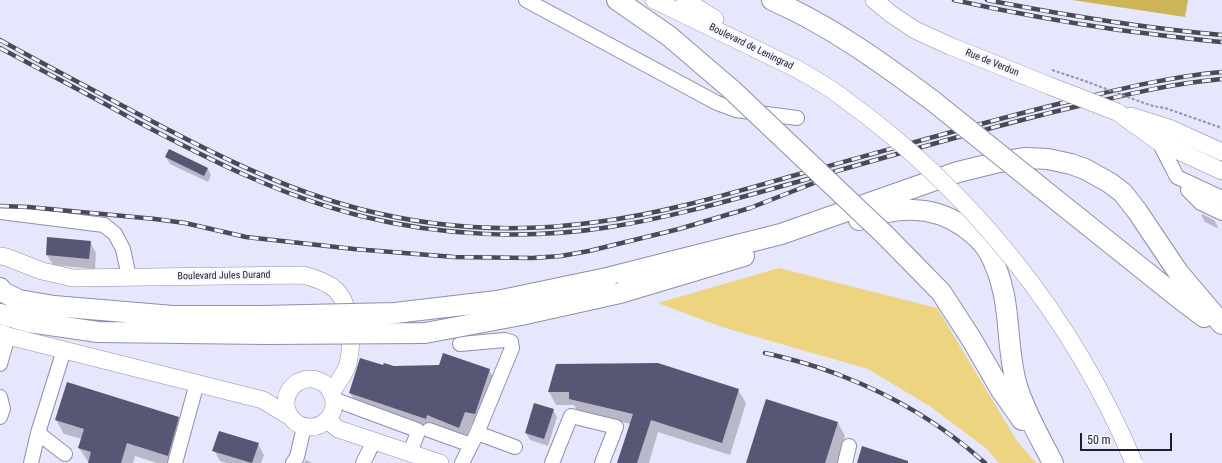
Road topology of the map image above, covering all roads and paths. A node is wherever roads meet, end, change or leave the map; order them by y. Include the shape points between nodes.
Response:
1 (526, 0) edge
2 (617, 0) edge
3 (654, 0) edge
4 (685, 0) edge
5 (772, 0) edge
6 (874, 0) edge
7 (797, 69) junction
8 (1085, 81) dead end
9 (1116, 112) junction
10 (797, 118) dead end
11 (1222, 128) edge
12 (1158, 142) junction
13 (1222, 152) edge
14 (1222, 171) edge
15 (1177, 177) junction
16 (1188, 190) junction
17 (1222, 198) edge
18 (1222, 205) edge
19 (0, 212) edge
20 (1222, 213) edge
21 (0, 256) edge
22 (129, 277) junction
23 (0, 288) edge
24 (0, 314) edge
25 (1222, 324) edge
26 (264, 325) junction
27 (1222, 330) edge
28 (4, 334) edge
29 (460, 344) dead end
30 (64, 350) junction
31 (0, 364) edge
32 (197, 383) junction
33 (332, 396) junction
34 (0, 397) edge
35 (289, 416) junction
36 (0, 417) edge
37 (327, 420) junction
38 (304, 426) junction
39 (429, 430) dead end
40 (38, 433) junction
41 (474, 439) junction
42 (374, 441) junction
43 (849, 446) dead end
44 (515, 447) dead end
45 (410, 453) junction
46 (65, 454) dead end
47 (31, 463) edge
48 (175, 463) edge
49 (293, 463) edge
50 (363, 463) edge
51 (440, 463) edge
52 (462, 463) edge
53 (552, 463) edge
54 (602, 463) edge
55 (845, 463) edge
56 (1052, 463) edge
57 (1134, 463) edge

1 - 10 lane via 717,103 736,110
2 - 56 highway, bridge via 669,36 732,90 885,234 941,292 1001,390
3 - 7 main road, Boulevard de Leningrad
4 - 7 main road, Boulevard de Leningrad
5 - 27 highway, bridge via 800,12 881,62 1174,295
6 - 9 main road, Rue de Verdun, bridge via 922,33 950,46
7 - 57 main road, bridge via 842,97 911,152 997,239 1056,315 1079,352 1102,393
8 - 11 path, bridge via 1140,102
9 - 12 main road, Rue de Verdun
9 - 13 main road, Rue de Verdun via 1169,128
12 - 14 main road, Rue de Verdun
12 - 15 lane
15 - 16 lane
15 - 17 lane
16 - 18 lane
16 - 20 lane via 1201,203
19 - 22 lane via 104,225 115,234 123,249
21 - 22 main road, Boulevard Jules Durand via 42,271 73,278
22 - 33 main road, Boulevard Jules Durand via 303,275 327,284 342,298 348,312 351,339 348,365
23 - 26 highway via 19,300 54,306
24 - 26 highway via 29,322 98,332
25 - 26 highway, bridge via 1178,272 1123,193 1085,169 1070,164 1026,158 958,172 782,234 607,278 497,301
26 - 56 highway, bridge via 425,333 620,293 829,232 878,213 912,209 947,217 975,235 989,252 1004,294 1011,358 1017,386
28 - 30 main road
28 - 31 lane
29 - 41 lane via 505,340 511,342 512,348
30 - 32 main road
30 - 40 lane
32 - 35 main road via 263,400
32 - 48 lane
33 - 35 main road via 321,382 298,382 288,393 286,409
33 - 37 main road via 333,407
33 - 45 lane via 417,430
34 - 36 lane via 3,409
35 - 38 main road
37 - 38 main road via 317,426
37 - 42 main road via 338,429
38 - 49 lane via 297,457
39 - 41 lane
40 - 46 lane
40 - 47 lane
41 - 44 lane
41 - 52 lane
42 - 45 main road
42 - 50 lane
43 - 55 lane
45 - 51 main road
53 - 54 lane via 571,416 616,427

